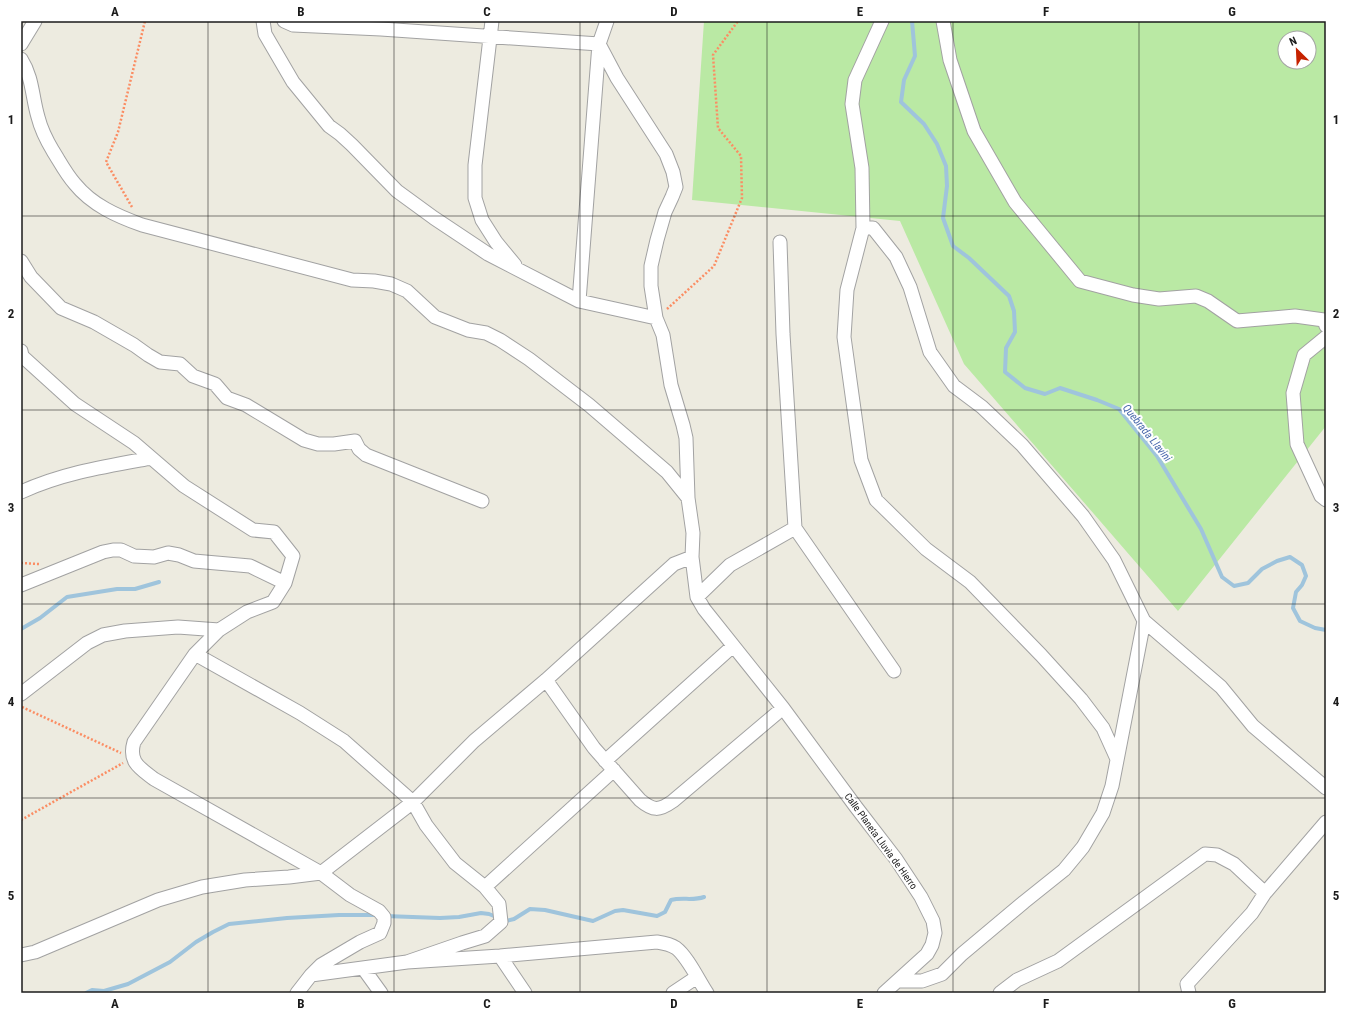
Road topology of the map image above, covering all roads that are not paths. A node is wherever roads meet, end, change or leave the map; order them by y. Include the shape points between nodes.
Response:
1 (35, 21) edge
2 (263, 21) edge
3 (284, 21) edge
4 (492, 21) edge
5 (607, 21) edge
6 (882, 21) edge
7 (943, 21) edge
8 (381, 25) edge
9 (490, 36) junction
10 (21, 44) edge
11 (599, 44) junction
12 (21, 59) edge
13 (862, 228) junction
14 (780, 242) dead end
15 (21, 261) edge
16 (517, 268) junction
17 (579, 301) junction
18 (656, 318) junction
19 (1326, 326) edge
20 (1326, 337) edge
21 (21, 351) edge
22 (151, 458) junction
23 (21, 492) edge
24 (688, 498) junction
25 (1326, 500) edge
26 (482, 501) dead end
27 (795, 528) junction
28 (692, 557) junction
29 (284, 583) junction
30 (21, 585) edge
31 (697, 597) junction
32 (1144, 621) junction
33 (219, 630) junction
34 (733, 646) junction
35 (195, 654) junction
36 (894, 671) dead end
37 (546, 680) junction
38 (21, 694) edge
39 (783, 708) junction
40 (1117, 759) junction
41 (610, 766) junction
42 (1326, 788) edge
43 (413, 802) junction
44 (1326, 822) edge
45 (321, 873) junction
46 (485, 887) junction
47 (1265, 892) junction
48 (21, 955) edge
49 (500, 956) junction
50 (407, 962) junction
51 (363, 968) junction
52 (311, 975) junction
53 (697, 977) junction
54 (898, 981) junction
55 (297, 993) edge
56 (380, 993) edge
57 (525, 993) edge
58 (673, 993) edge
59 (707, 993) edge
60 (884, 993) edge
61 (1000, 993) edge
62 (1189, 993) edge

1 - 10 street
2 - 16 street via 265,34 292,82 328,126 352,145 397,191 488,254
3 - 8 street via 294,25
4 - 9 street
5 - 11 street
6 - 13 street via 855,80 852,104 862,168
7 - 19 street via 950,60 974,131 1015,202 1080,281 1158,299 1196,296 1237,321 1295,316 1324,320
8 - 9 street
9 - 11 street
9 - 16 street via 475,165 475,198 482,220
11 - 17 street
11 - 18 street via 617,78 666,154 673,172 676,187 665,212 651,266
12 - 24 street via 30,76 38,118 49,144 75,185 92,200 114,214 142,225 352,280 391,284 407,291 435,317 500,340 529,359 589,405 667,472
13 - 32 street via 873,228 896,257 910,287 930,352 954,386 982,407 1022,446 1083,516 1114,560
13 - 40 street via 847,290 844,337 861,460 876,500 926,549 970,582 1041,655 1081,699 1103,728
14 - 27 street
15 - 26 street via 31,277 61,308 94,322 160,362 180,364 193,376 215,384 227,398 246,405 304,440 318,444 355,441 359,449 366,454
16 - 17 street
17 - 18 street
18 - 24 street via 663,335 671,385 686,438
20 - 25 street via 1304,355 1293,393 1297,444 1321,496
21 - 22 street via 22,356 76,404 134,443
22 - 23 street via 92,468
22 - 29 street via 184,486 253,530 274,532 293,556
24 - 28 street via 693,533
27 - 31 street via 730,565
27 - 36 street
28 - 31 street
28 - 37 street via 674,564
29 - 30 street via 250,566 194,561 168,553 154,557 134,556 121,550 113,550
29 - 33 street via 273,602 247,612
31 - 34 street, Calle Planeta Lluvia de Hierro
32 - 40 street
32 - 42 street via 1221,687 1253,726
33 - 35 street
33 - 38 street via 178,627 103,635 87,643
34 - 39 street, Calle Planeta Lluvia de Hierro
34 - 41 street
35 - 43 street via 344,741
35 - 45 street via 134,742 132,758 136,765 154,779
37 - 41 street via 594,748
37 - 43 street via 474,741
39 - 41 street via 665,806 656,809 647,806
39 - 54 street, Calle Planeta Lluvia de Hierro via 896,859 933,921 935,933 930,949
40 - 54 street via 1103,813 1083,847 1064,870 962,954 942,974 922,981
41 - 46 street
43 - 45 street
43 - 46 street via 426,825 455,863
44 - 47 street
45 - 48 street via 202,887 158,900 35,952
45 - 52 street via 350,895 379,911 384,917 384,923 380,933 340,953
46 - 50 street via 499,904 501,922 485,936
47 - 61 street via 1234,864 1217,855 1205,854 1058,961 1017,980
47 - 62 street via 1252,913 1187,984
49 - 50 street
49 - 53 street via 657,942 667,944 682,954
49 - 57 street
50 - 51 street
51 - 52 street
51 - 56 street
52 - 55 street
53 - 58 street
53 - 59 street
54 - 60 street, Calle Planeta Lluvia de Hierro

